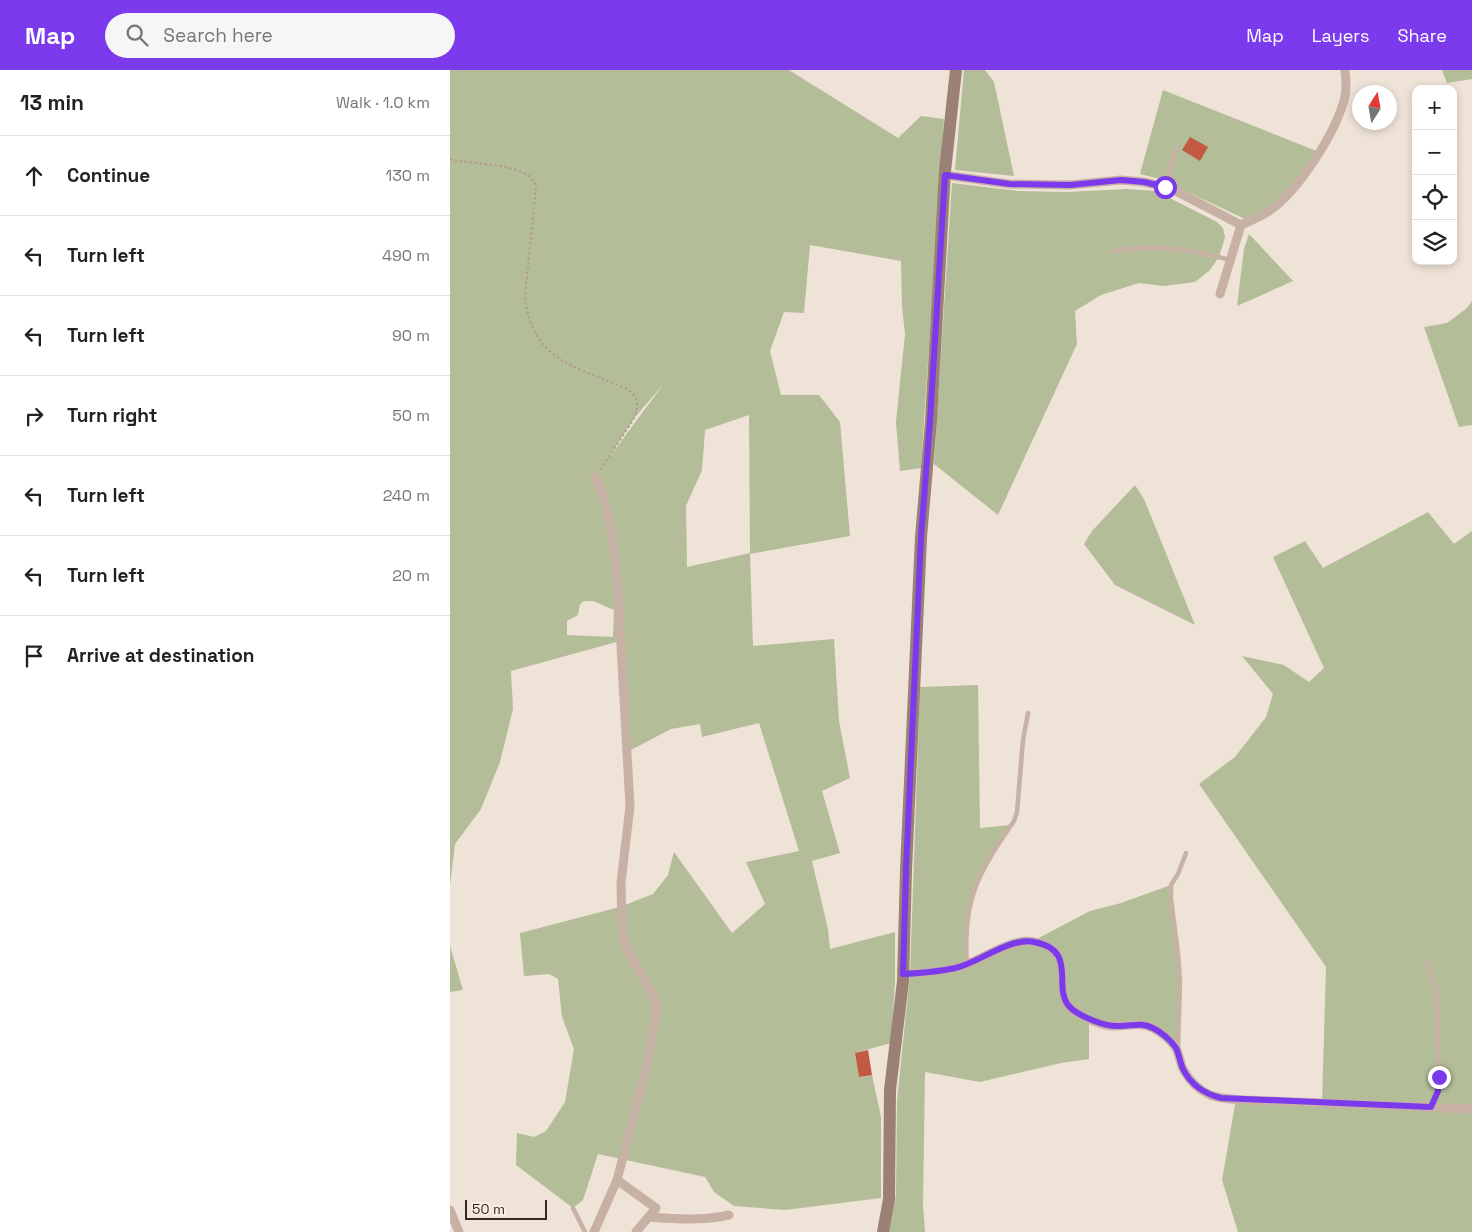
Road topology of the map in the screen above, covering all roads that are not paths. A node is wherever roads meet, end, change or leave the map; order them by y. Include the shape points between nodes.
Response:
1 (956, 70) edge
2 (1345, 70) edge
3 (1176, 148) dead end
4 (945, 175) junction
5 (1165, 187) junction
6 (1241, 225) junction
7 (1112, 252) dead end
8 (1230, 260) junction
9 (1220, 294) dead end
10 (595, 477) road end
11 (1028, 713) dead end
12 (1186, 853) dead end
13 (1427, 963) dead end
14 (967, 964) junction
15 (903, 974) junction
16 (1178, 1055) junction
17 (1431, 1107) junction
18 (1472, 1109) edge
19 (617, 1180) junction
20 (573, 1208) dead end
21 (450, 1210) edge
22 (729, 1215) dead end
23 (648, 1217) junction
24 (459, 1232) edge
25 (585, 1232) edge
26 (594, 1232) edge
27 (636, 1232) edge
28 (883, 1232) edge

1 - 4 street
2 - 6 street via 1345,96 1339,114 1309,168 1269,211
3 - 5 lane
4 - 5 street via 1010,184 1070,185 1121,180
4 - 15 street via 921,537
5 - 6 street
6 - 8 street
7 - 8 lane via 1148,247 1204,253
8 - 9 street
10 - 19 street via 602,491 617,575 630,806 621,883 622,928 629,953 653,995 656,1014 648,1064
11 - 14 lane via 1017,812 981,873 971,897 966,933
12 - 16 lane via 1171,885 1180,982
13 - 17 lane via 1436,991 1439,1042 1438,1091
14 - 15 street
14 - 16 street via 1017,942 1042,944 1050,948 1060,961 1065,1000 1073,1009 1102,1024 1152,1027 1169,1040
15 - 28 street via 890,1090 889,1199
16 - 17 street via 1195,1085 1221,1098
17 - 18 street
19 - 23 street via 656,1208
19 - 26 street
20 - 25 lane
21 - 24 street
22 - 23 street via 708,1219
23 - 27 street

